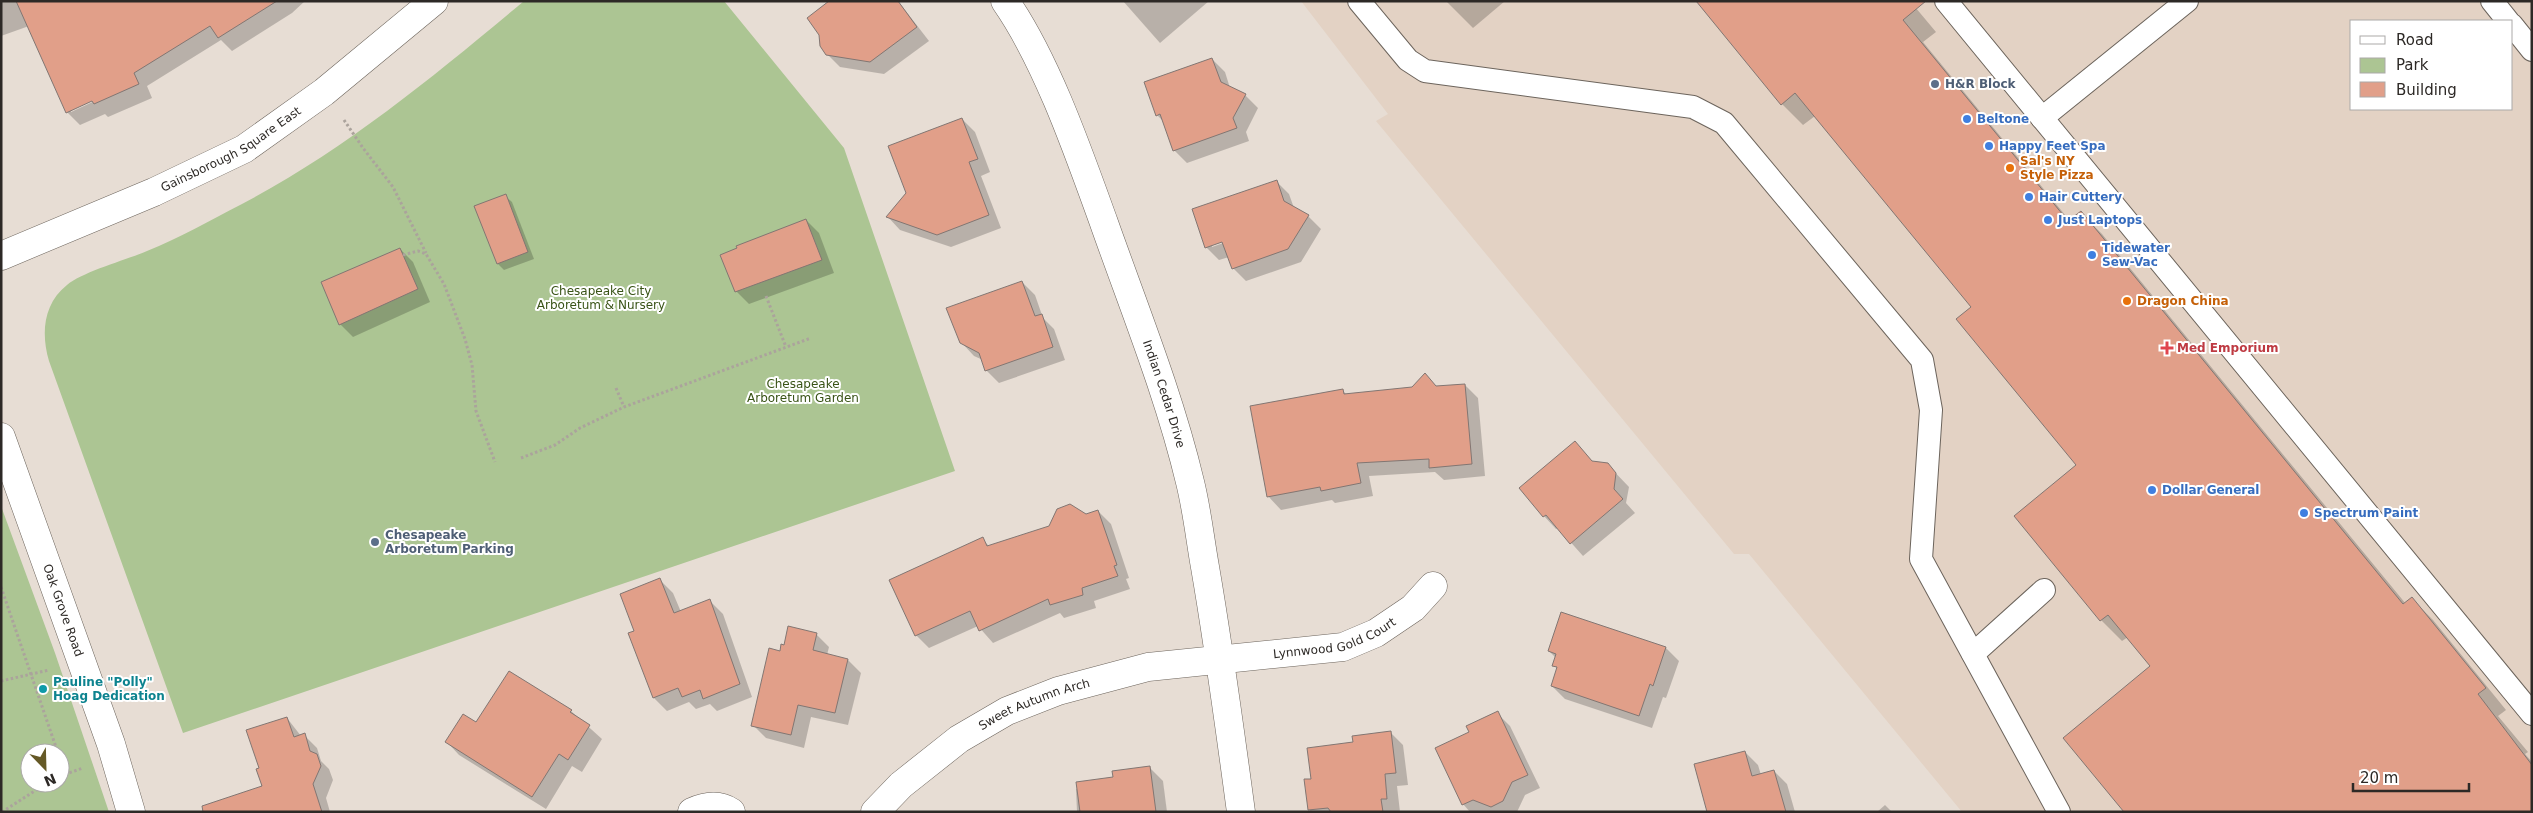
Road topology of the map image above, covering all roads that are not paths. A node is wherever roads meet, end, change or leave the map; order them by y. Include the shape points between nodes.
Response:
1 (434, 1) edge
2 (1005, 1) edge
3 (1359, 1) edge
4 (1946, 1) edge
5 (2187, 1) edge
6 (2492, 1) edge
7 (2507, 20) edge
8 (2513, 26) edge
9 (2532, 50) edge
10 (2042, 118) junction
11 (1, 256) edge
12 (1, 437) edge
13 (1433, 586) dead end
14 (2044, 590) dead end
15 (1973, 654) junction
16 (1221, 661) junction
17 (2532, 714) edge
18 (131, 812) edge
19 (692, 812) edge
20 (731, 812) edge
21 (875, 812) edge
22 (1241, 812) edge
23 (2059, 812) edge

1 - 11 street, Gainsborough Square East via 324,92 244,148 154,192
2 - 16 street, Indian Cedar Drive via 1021,24 1056,99 1152,360 1190,483
3 - 15 lane via 1408,60 1425,71 1693,106 1724,123 1922,360 1931,410 1921,559
4 - 10 lane
5 - 10 lane
6 - 7 lane
8 - 9 lane
10 - 17 lane
12 - 18 street, Oak Grove Road via 111,744
13 - 16 street, Lynnwood Gold Court via 1413,608 1376,634 1343,647
14 - 15 lane
15 - 23 lane
16 - 21 street, Sweet Autumn Arch via 1148,667 1058,691 1008,712 959,739 901,785
16 - 22 street, Indian Cedar Drive
19 - 20 street via 703,807 724,807

